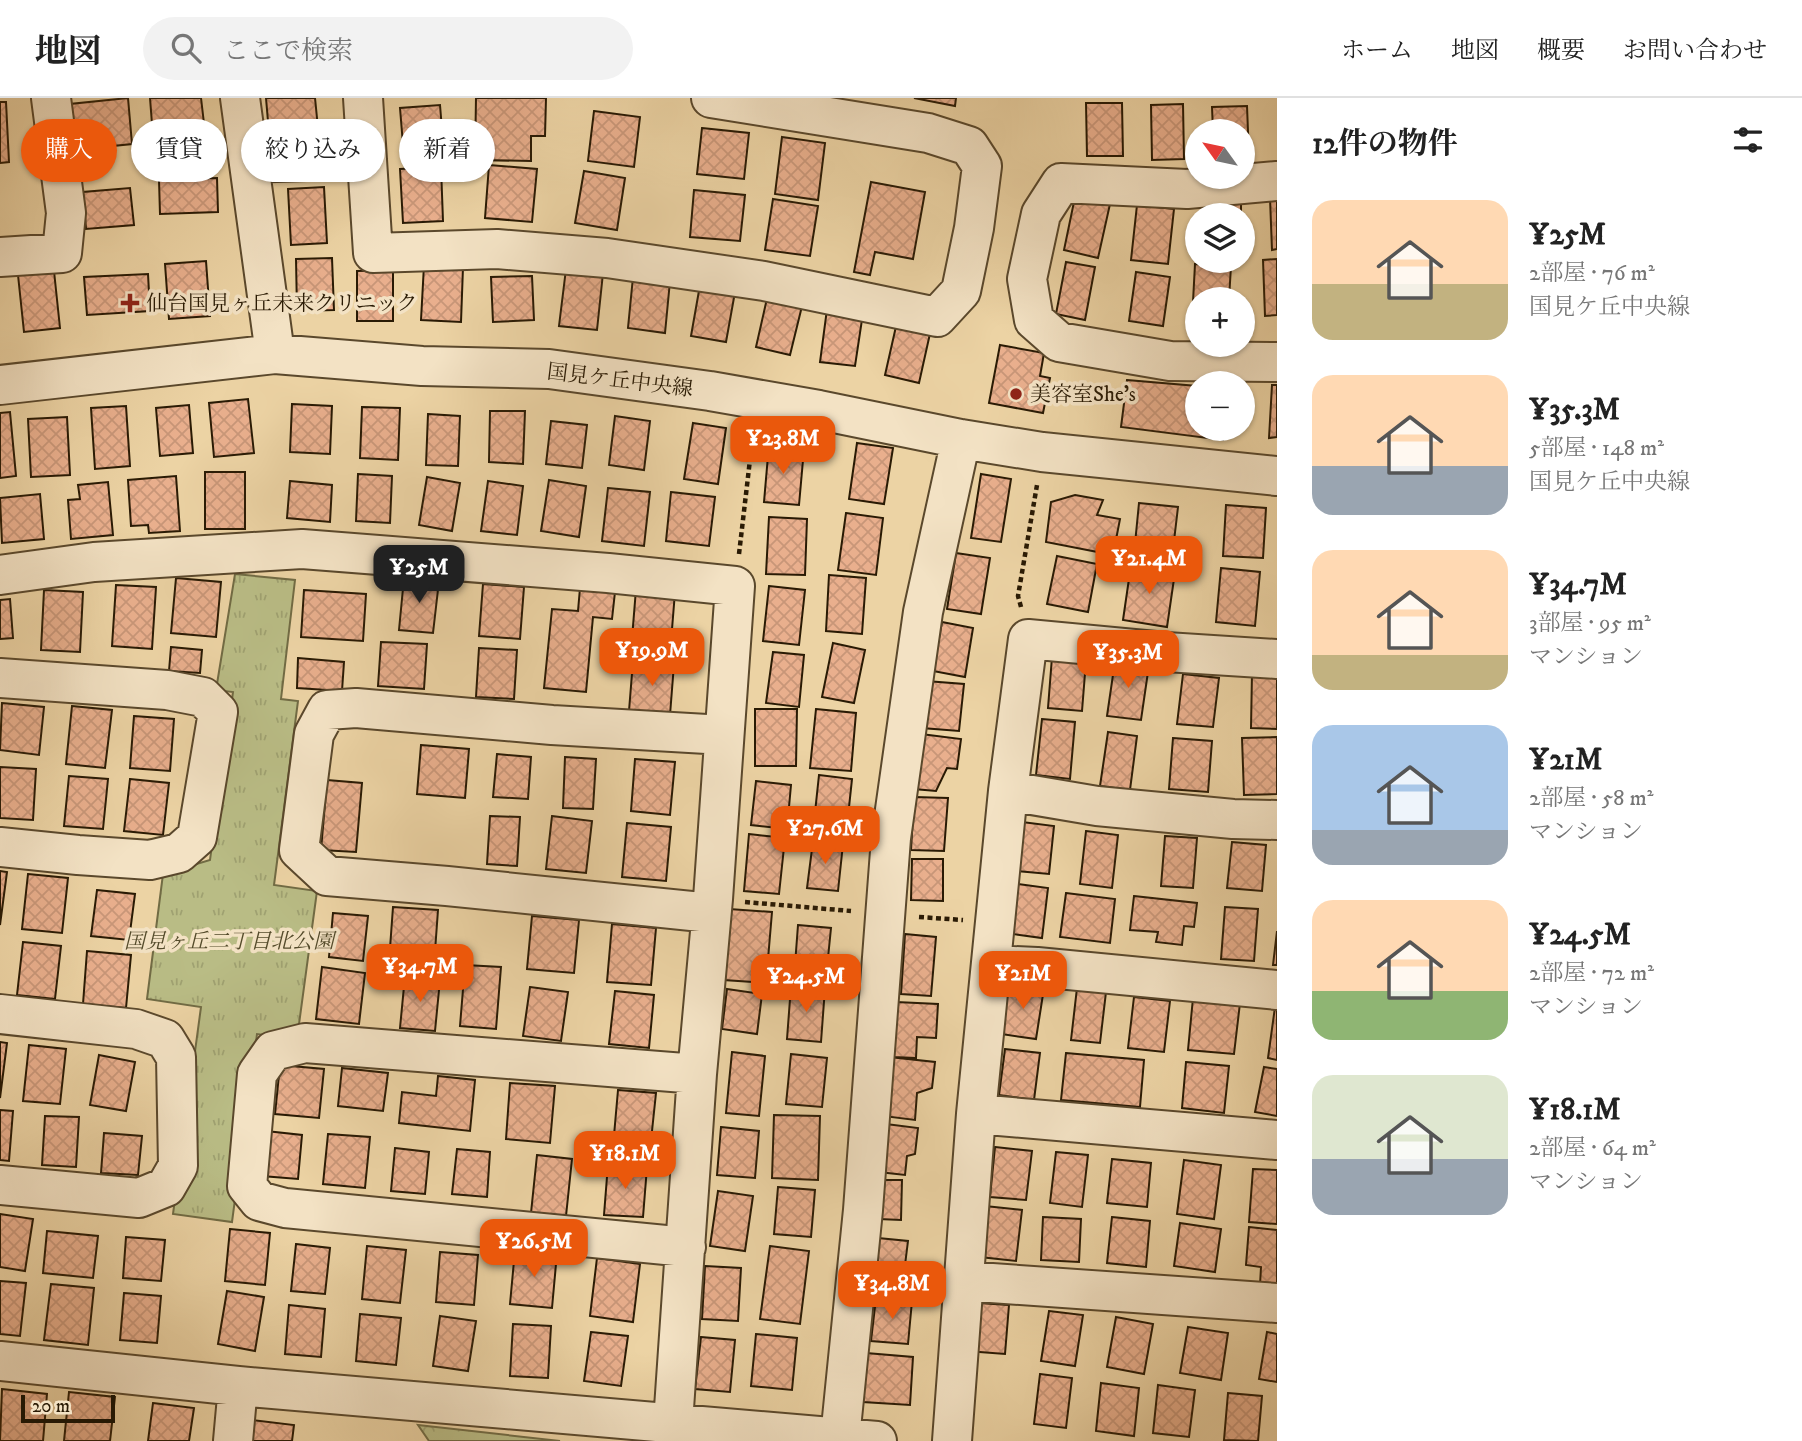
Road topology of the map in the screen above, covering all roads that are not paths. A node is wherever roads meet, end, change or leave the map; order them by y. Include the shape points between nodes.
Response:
1 (51, 98) edge
2 (240, 98) edge
3 (363, 98) edge
4 (711, 98) edge
5 (243, 119) edge
6 (364, 119) edge
7 (1277, 181) edge
8 (252, 182) edge
9 (368, 182) edge
10 (0, 257) edge
11 (275, 354) junction
12 (1277, 362) edge
13 (0, 385) edge
14 (961, 439) junction
15 (1277, 475) edge
16 (0, 575) edge
17 (1277, 659) edge
18 (0, 678) edge
19 (724, 735) junction
20 (1008, 791) junction
21 (1277, 820) edge
22 (0, 847) edge
23 (711, 913) junction
24 (992, 965) junction
25 (1277, 990) edge
26 (0, 1014) edge
27 (697, 1074) junction
28 (976, 1114) junction
29 (1277, 1140) edge
30 (0, 1185) edge
31 (686, 1247) junction
32 (963, 1282) junction
33 (1277, 1303) edge
34 (0, 1360) edge
35 (238, 1386) junction
36 (673, 1423) junction
37 (840, 1438) junction
38 (233, 1441) edge
39 (877, 1441) edge
40 (952, 1441) edge

1 - 10 street via 66,214 62,253
2 - 5 street
3 - 6 street
4 - 9 street via 928,133 969,146 982,166 961,291 936,317 764,281 607,258 497,249 373,253
7 - 12 street via 1187,188 1061,183 1041,214 1027,279 1034,320 1059,342 1170,361
8 - 11 street
11 - 13 street, 国見ケ丘中央線
11 - 14 street, 国見ケ丘中央線 via 422,366 549,369 710,391
14 - 15 street, 国見ケ丘中央線 via 1042,453
14 - 37 street via 923,612 891,838 863,1210
16 - 19 street via 94,562 302,549 735,586
17 - 20 street via 1028,639
18 - 22 street via 167,690 203,697 218,712 197,837 179,853 150,860
19 - 23 street
19 - 23 street via 327,709 314,734 299,850 327,876
20 - 21 street via 1097,806
20 - 24 street
23 - 27 street
24 - 25 street
24 - 28 street
26 - 30 street via 136,1030 166,1039 177,1057 178,1166 166,1187 139,1198
27 - 31 street
27 - 31 street via 305,1043 284,1048 273,1051 257,1074 247,1185 259,1201 285,1208
28 - 29 street
28 - 32 street
31 - 36 street
32 - 33 street
32 - 40 street
34 - 35 street
35 - 36 street
35 - 38 street
36 - 37 street
37 - 39 street

